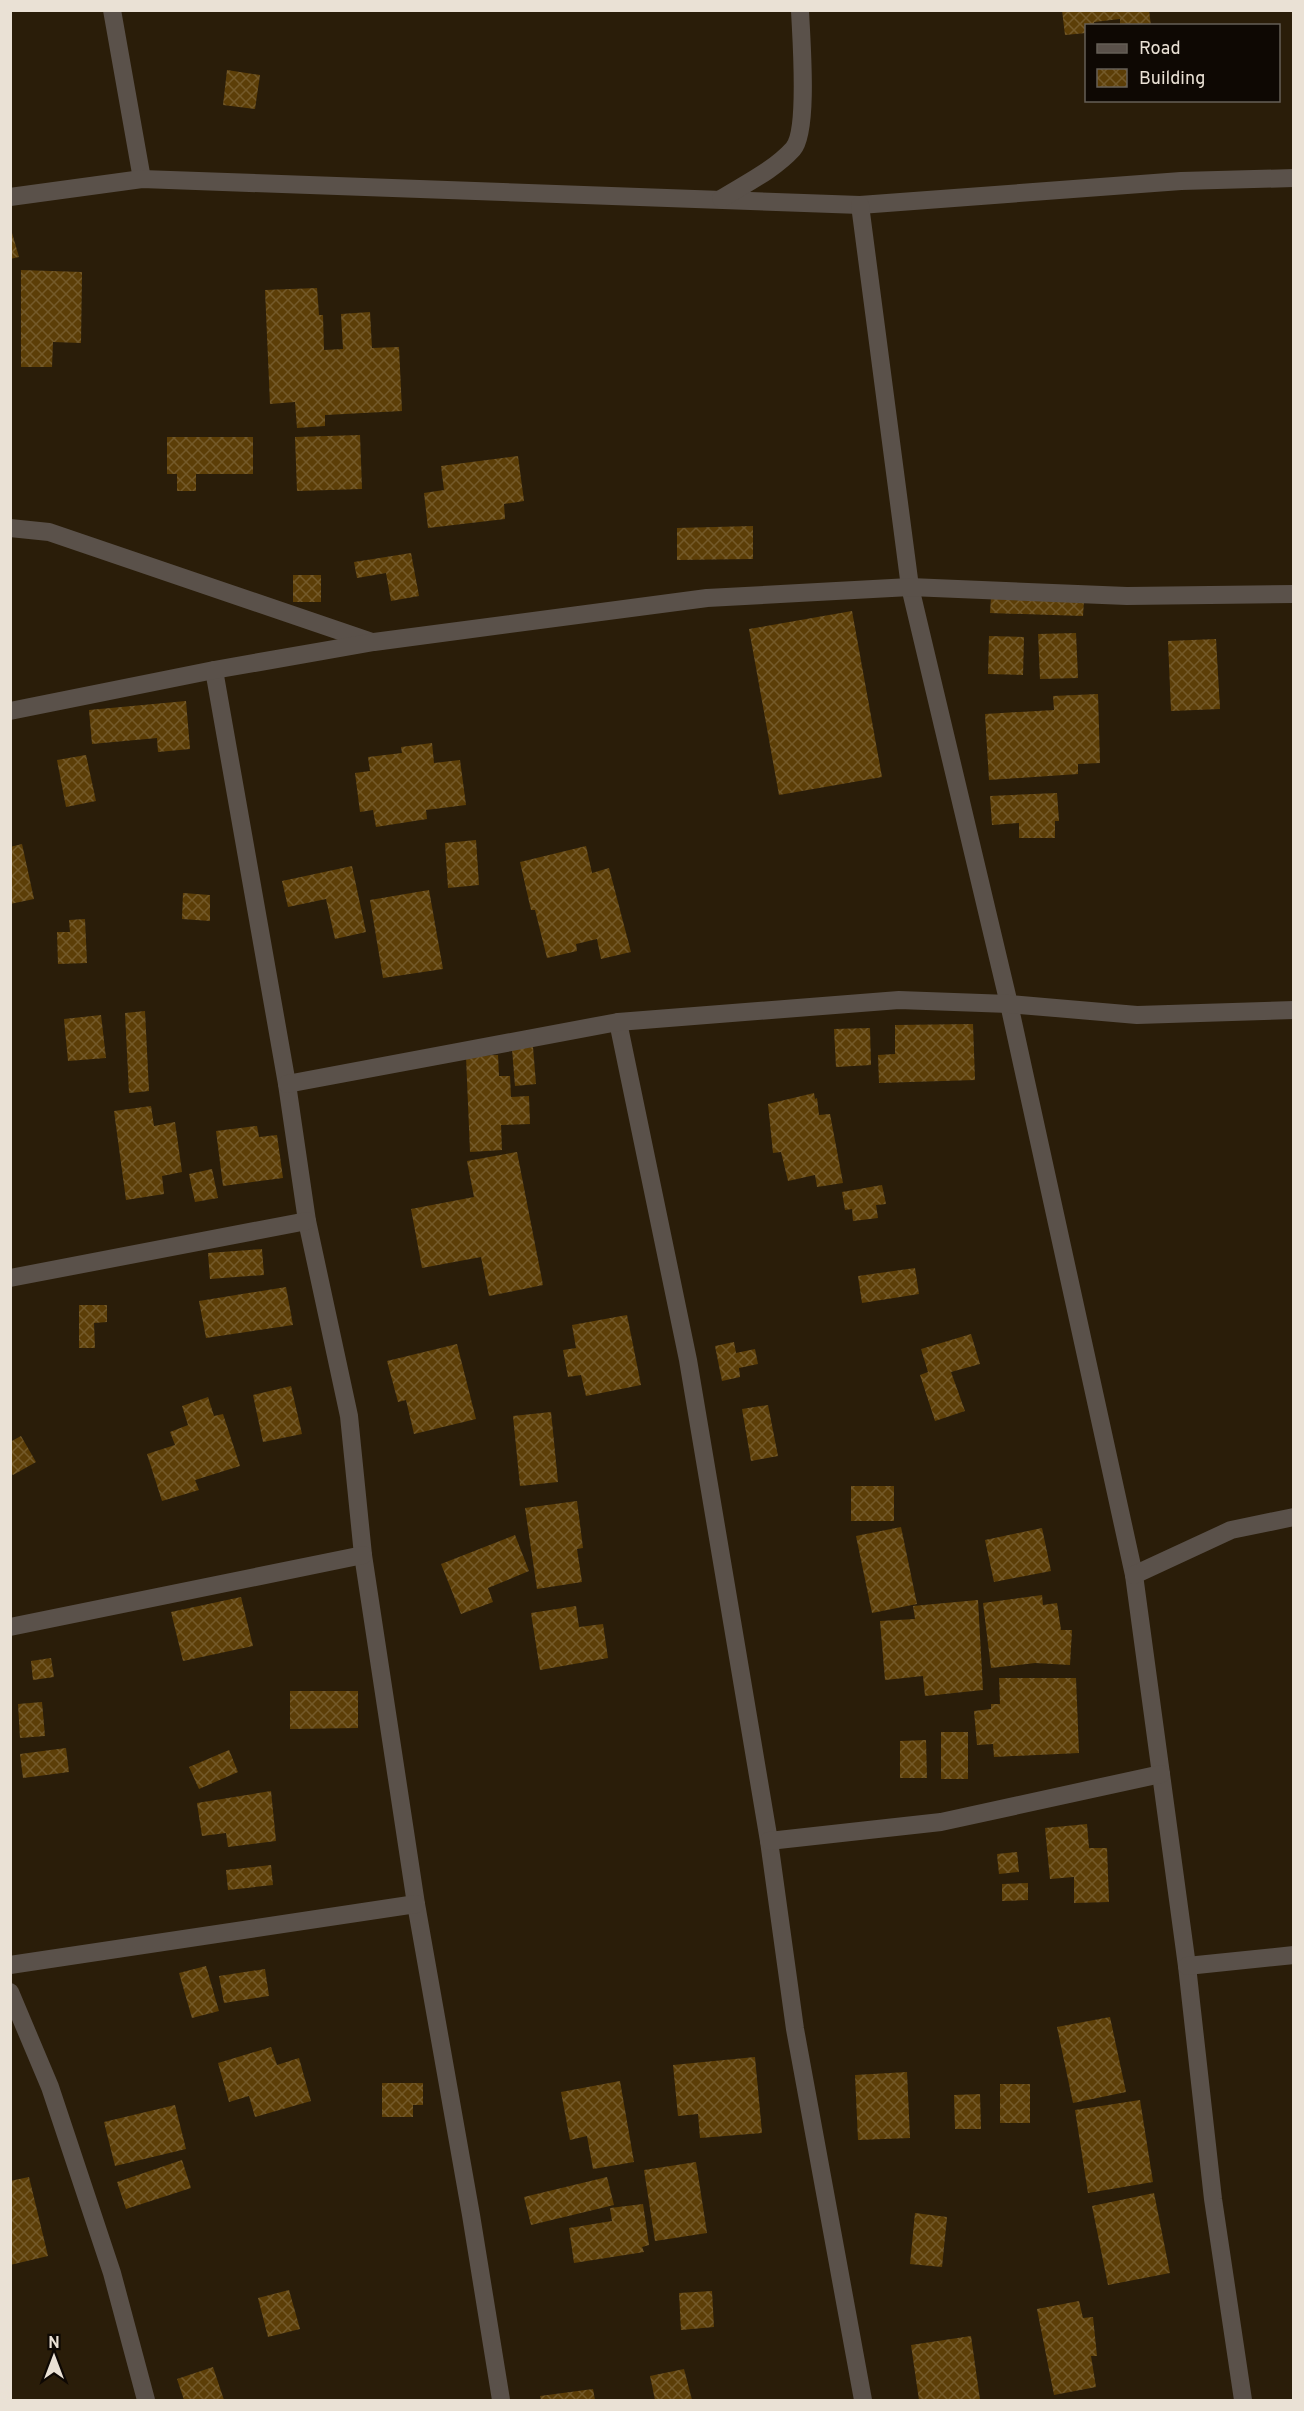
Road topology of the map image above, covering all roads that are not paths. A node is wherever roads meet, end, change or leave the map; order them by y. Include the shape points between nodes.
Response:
1 (112, 10) edge
2 (800, 10) edge
3 (1293, 178) edge
4 (142, 179) junction
5 (10, 197) edge
6 (721, 199) junction
7 (860, 205) junction
8 (10, 528) edge
9 (910, 587) junction
10 (1293, 594) edge
11 (374, 642) junction
12 (214, 670) junction
13 (10, 711) edge
14 (1010, 1004) junction
15 (1293, 1010) edge
16 (618, 1022) junction
17 (287, 1084) junction
18 (307, 1221) junction
19 (10, 1278) edge
20 (1293, 1517) edge
21 (363, 1555) junction
22 (1134, 1575) junction
23 (10, 1627) edge
24 (1161, 1774) junction
25 (769, 1840) junction
26 (416, 1904) junction
27 (1293, 1955) edge
28 (10, 1965) edge
29 (1186, 1966) junction
30 (10, 1992) edge
31 (146, 2400) edge
32 (501, 2400) edge
33 (863, 2400) edge
34 (1243, 2400) edge

1 - 4 street
2 - 6 street via 802,124 795,147 775,165
3 - 7 street via 1181,181
4 - 5 street
4 - 6 street
6 - 7 street
7 - 9 street
8 - 11 street via 49,532
9 - 10 street via 1127,596
9 - 11 street via 707,598
9 - 14 street
11 - 12 street
12 - 13 street
12 - 17 street
14 - 15 street via 1137,1015
14 - 16 street via 899,1000
14 - 22 street
16 - 17 street
16 - 25 street via 688,1360
17 - 18 street
18 - 19 street
18 - 21 street via 348,1416
20 - 22 street via 1231,1530
21 - 23 street
21 - 26 street
22 - 24 street
24 - 25 street via 941,1822
24 - 29 street
25 - 33 street via 795,2029
26 - 28 street
26 - 32 street
27 - 29 street
29 - 34 street via 1213,2199
30 - 31 street via 50,2087 108,2262

